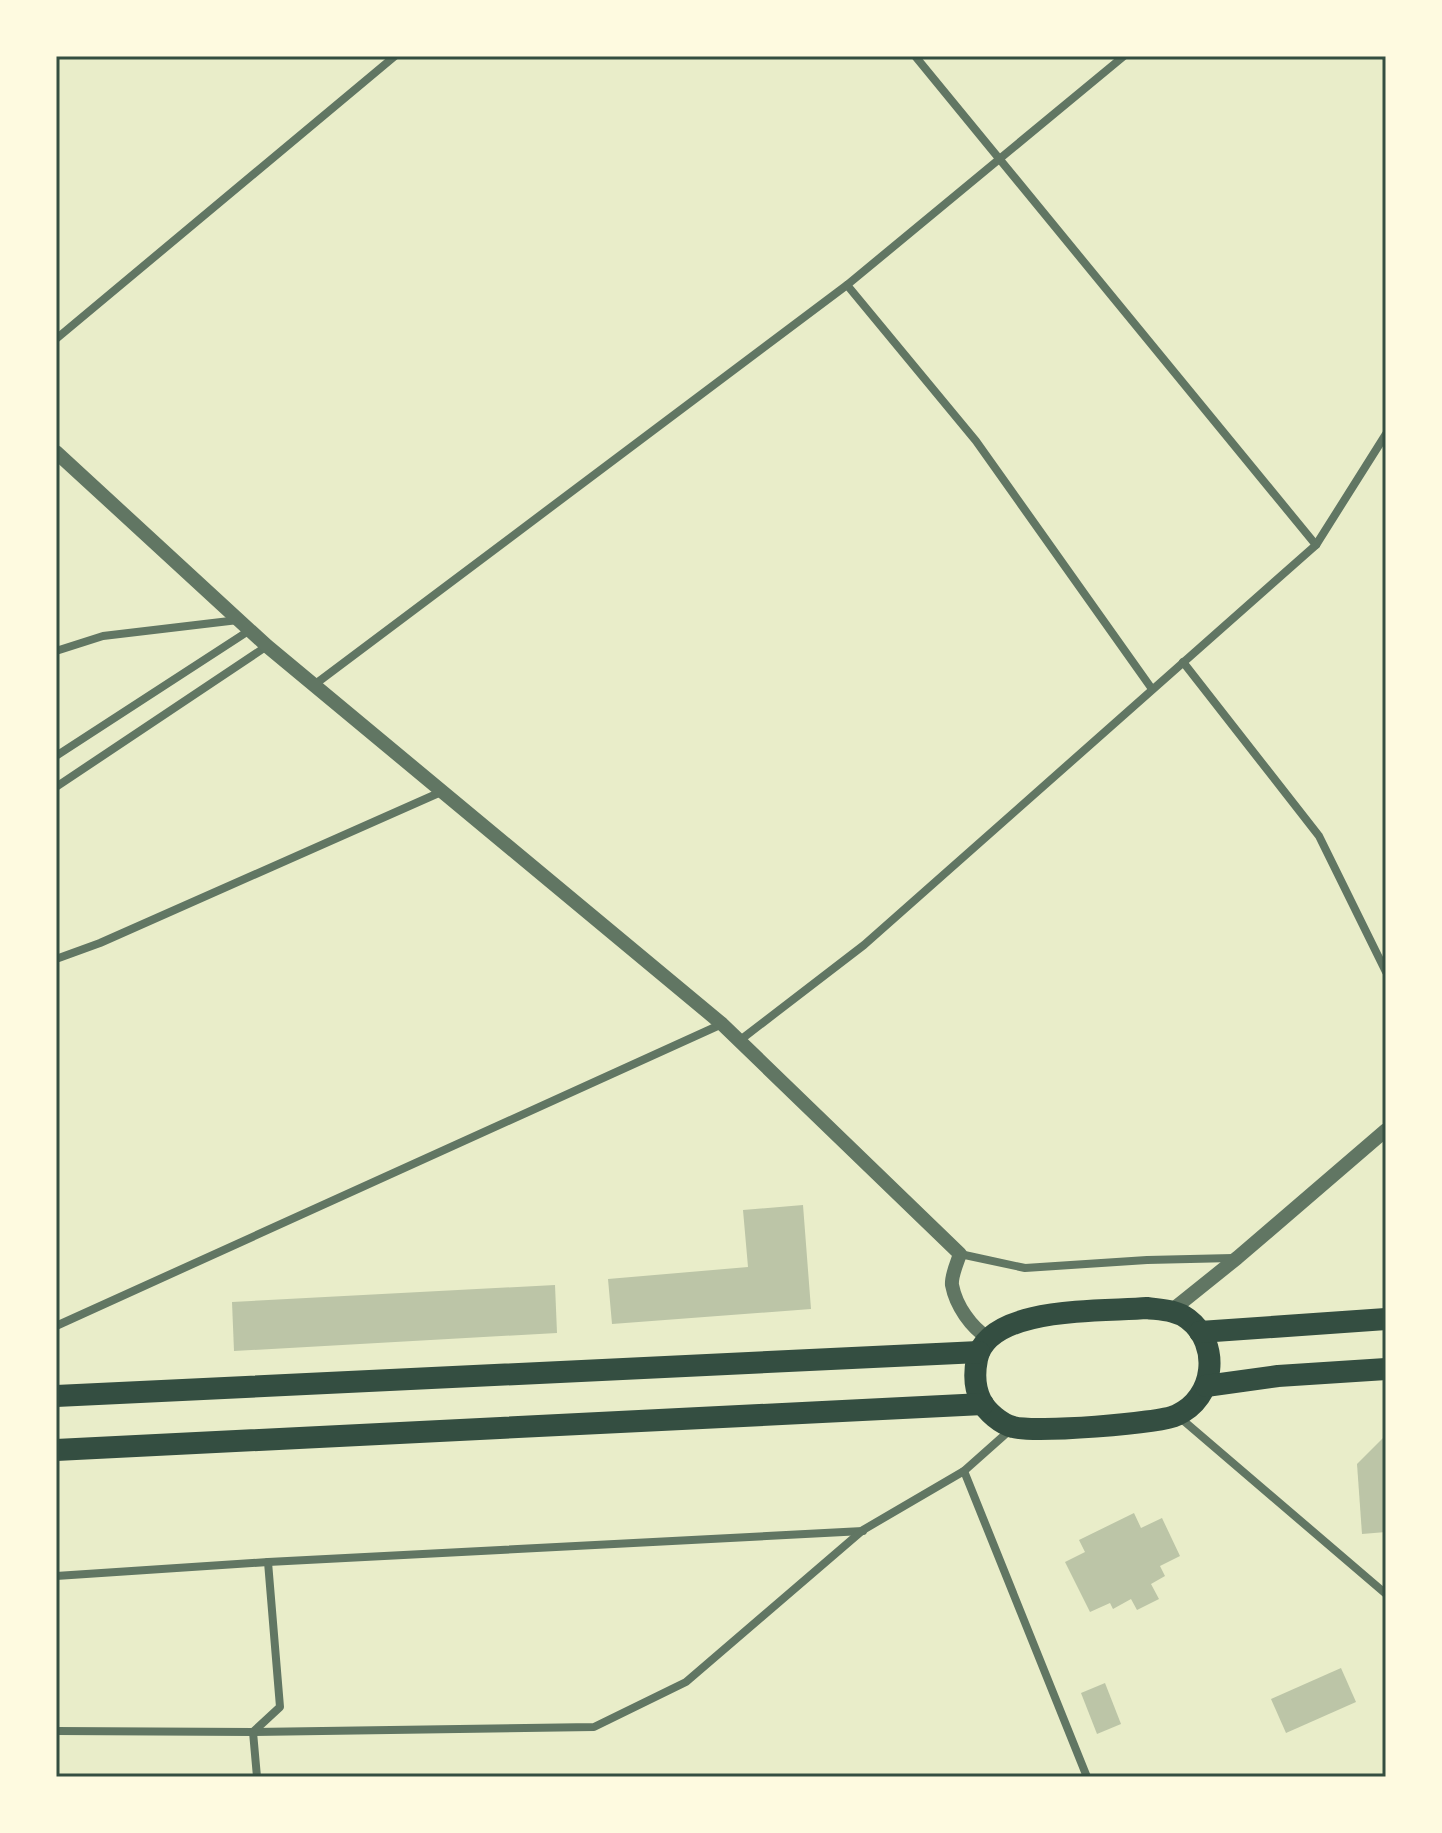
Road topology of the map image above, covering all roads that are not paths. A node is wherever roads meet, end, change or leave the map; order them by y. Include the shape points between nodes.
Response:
1 (395, 56) edge
2 (915, 56) edge
3 (1124, 56) edge
4 (1000, 158) junction
5 (847, 285) junction
6 (56, 339) edge
7 (1386, 434) edge
8 (56, 452) edge
9 (1316, 545) junction
10 (238, 620) junction
11 (250, 630) junction
12 (267, 646) junction
13 (56, 651) edge
14 (1183, 662) junction
15 (314, 685) junction
16 (1152, 689) junction
17 (56, 756) edge
18 (56, 787) edge
19 (441, 792) junction
20 (56, 959) edge
21 (1386, 972) edge
22 (722, 1024) junction
23 (739, 1041) junction
24 (1386, 1130) edge
25 (960, 1254) junction
26 (1237, 1258) junction
27 (1171, 1311) junction
28 (1386, 1319) edge
29 (56, 1326) edge
30 (1200, 1332) junction
31 (984, 1345) junction
32 (1386, 1369) edge
33 (1206, 1386) junction
34 (56, 1396) edge
35 (983, 1404) junction
36 (1177, 1415) junction
37 (1013, 1427) junction
38 (56, 1450) edge
39 (964, 1471) junction
40 (863, 1530) junction
41 (268, 1562) junction
42 (56, 1576) edge
43 (1386, 1594) edge
44 (56, 1731) edge
45 (253, 1732) junction
46 (257, 1777) edge
47 (1087, 1777) edge

1 - 6 street
2 - 4 street
3 - 4 street
4 - 5 street
4 - 9 street
5 - 15 street
5 - 16 street via 976,441
7 - 9 street
8 - 10 street
9 - 14 street
10 - 11 street
10 - 13 street via 103,636
11 - 12 street
11 - 17 street
12 - 15 street
12 - 18 street
14 - 16 street
14 - 21 street via 1319,836
15 - 19 street
16 - 23 street via 864,945
19 - 20 street
19 - 22 street
22 - 23 street
22 - 29 street
23 - 25 street
24 - 26 street
25 - 26 street via 1025,1268
25 - 31 street via 952,1283
26 - 27 street
27 - 30 highway
27 - 31 highway via 1147,1308 1032,1317 1010,1323
28 - 30 highway
30 - 33 highway via 1210,1365
31 - 34 highway
31 - 35 highway via 974,1373
32 - 33 highway
33 - 36 highway
35 - 37 highway
35 - 38 highway
36 - 37 highway via 1037,1430
36 - 43 street
37 - 39 street
39 - 40 street
39 - 47 street
40 - 41 street
40 - 45 street via 686,1682 594,1727
41 - 42 street
41 - 45 street via 280,1707
44 - 45 street
45 - 46 street

